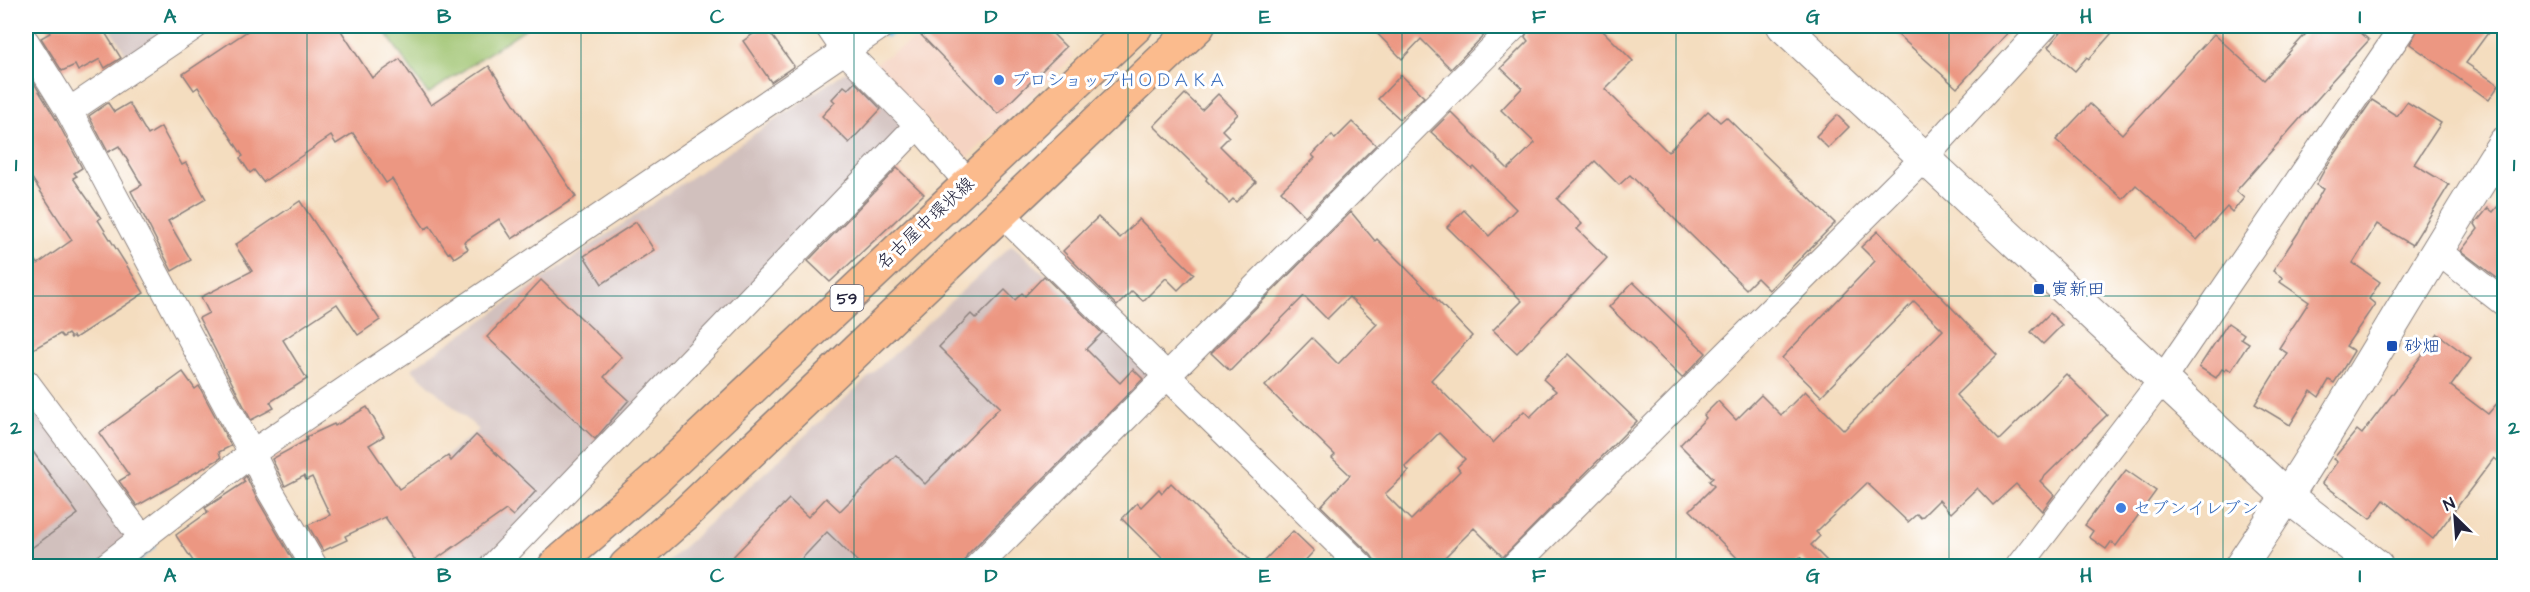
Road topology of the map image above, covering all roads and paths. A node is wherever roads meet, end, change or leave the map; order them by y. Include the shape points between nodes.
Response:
1 (195, 26) edge
2 (828, 26) edge
3 (881, 26) edge
4 (1136, 26) edge
5 (1198, 26) edge
6 (1515, 26) edge
7 (1783, 26) edge
8 (2045, 26) edge
9 (2404, 26) edge
10 (26, 43) edge
11 (850, 56) junction
12 (69, 111) junction
13 (918, 125) junction
14 (2505, 143) edge
15 (1925, 158) junction
16 (968, 183) junction
17 (1001, 213) junction
18 (2436, 250) junction
19 (2505, 303) edge
20 (1167, 375) junction
21 (2162, 380) junction
22 (26, 382) edge
23 (255, 460) junction
24 (2288, 497) junction
25 (142, 539) junction
26 (115, 564) edge
27 (314, 567) edge
28 (493, 567) edge
29 (555, 567) edge
30 (626, 567) edge
31 (978, 567) edge
32 (1361, 567) edge
33 (1514, 567) edge
34 (2019, 567) edge
35 (2241, 567) edge
36 (2377, 567) edge

1 - 12 street
2 - 11 street
3 - 11 street
4 - 16 main road, 名古屋中環状線 / 59
5 - 17 main road, 59
6 - 20 street
7 - 15 street
8 - 15 street
9 - 21 street
10 - 12 street
11 - 13 street
11 - 23 street
12 - 23 street
13 - 16 street
13 - 28 street
14 - 18 street
15 - 21 street
15 - 33 street
16 - 29 main road, 名古屋中環状線 / 59 via 654,480
17 - 20 street
17 - 30 main road, 59
18 - 19 street
18 - 24 street
20 - 31 street
20 - 32 street
21 - 24 street
21 - 34 street
22 - 25 street
23 - 25 street
23 - 27 street
24 - 35 street
24 - 36 street
25 - 26 street

